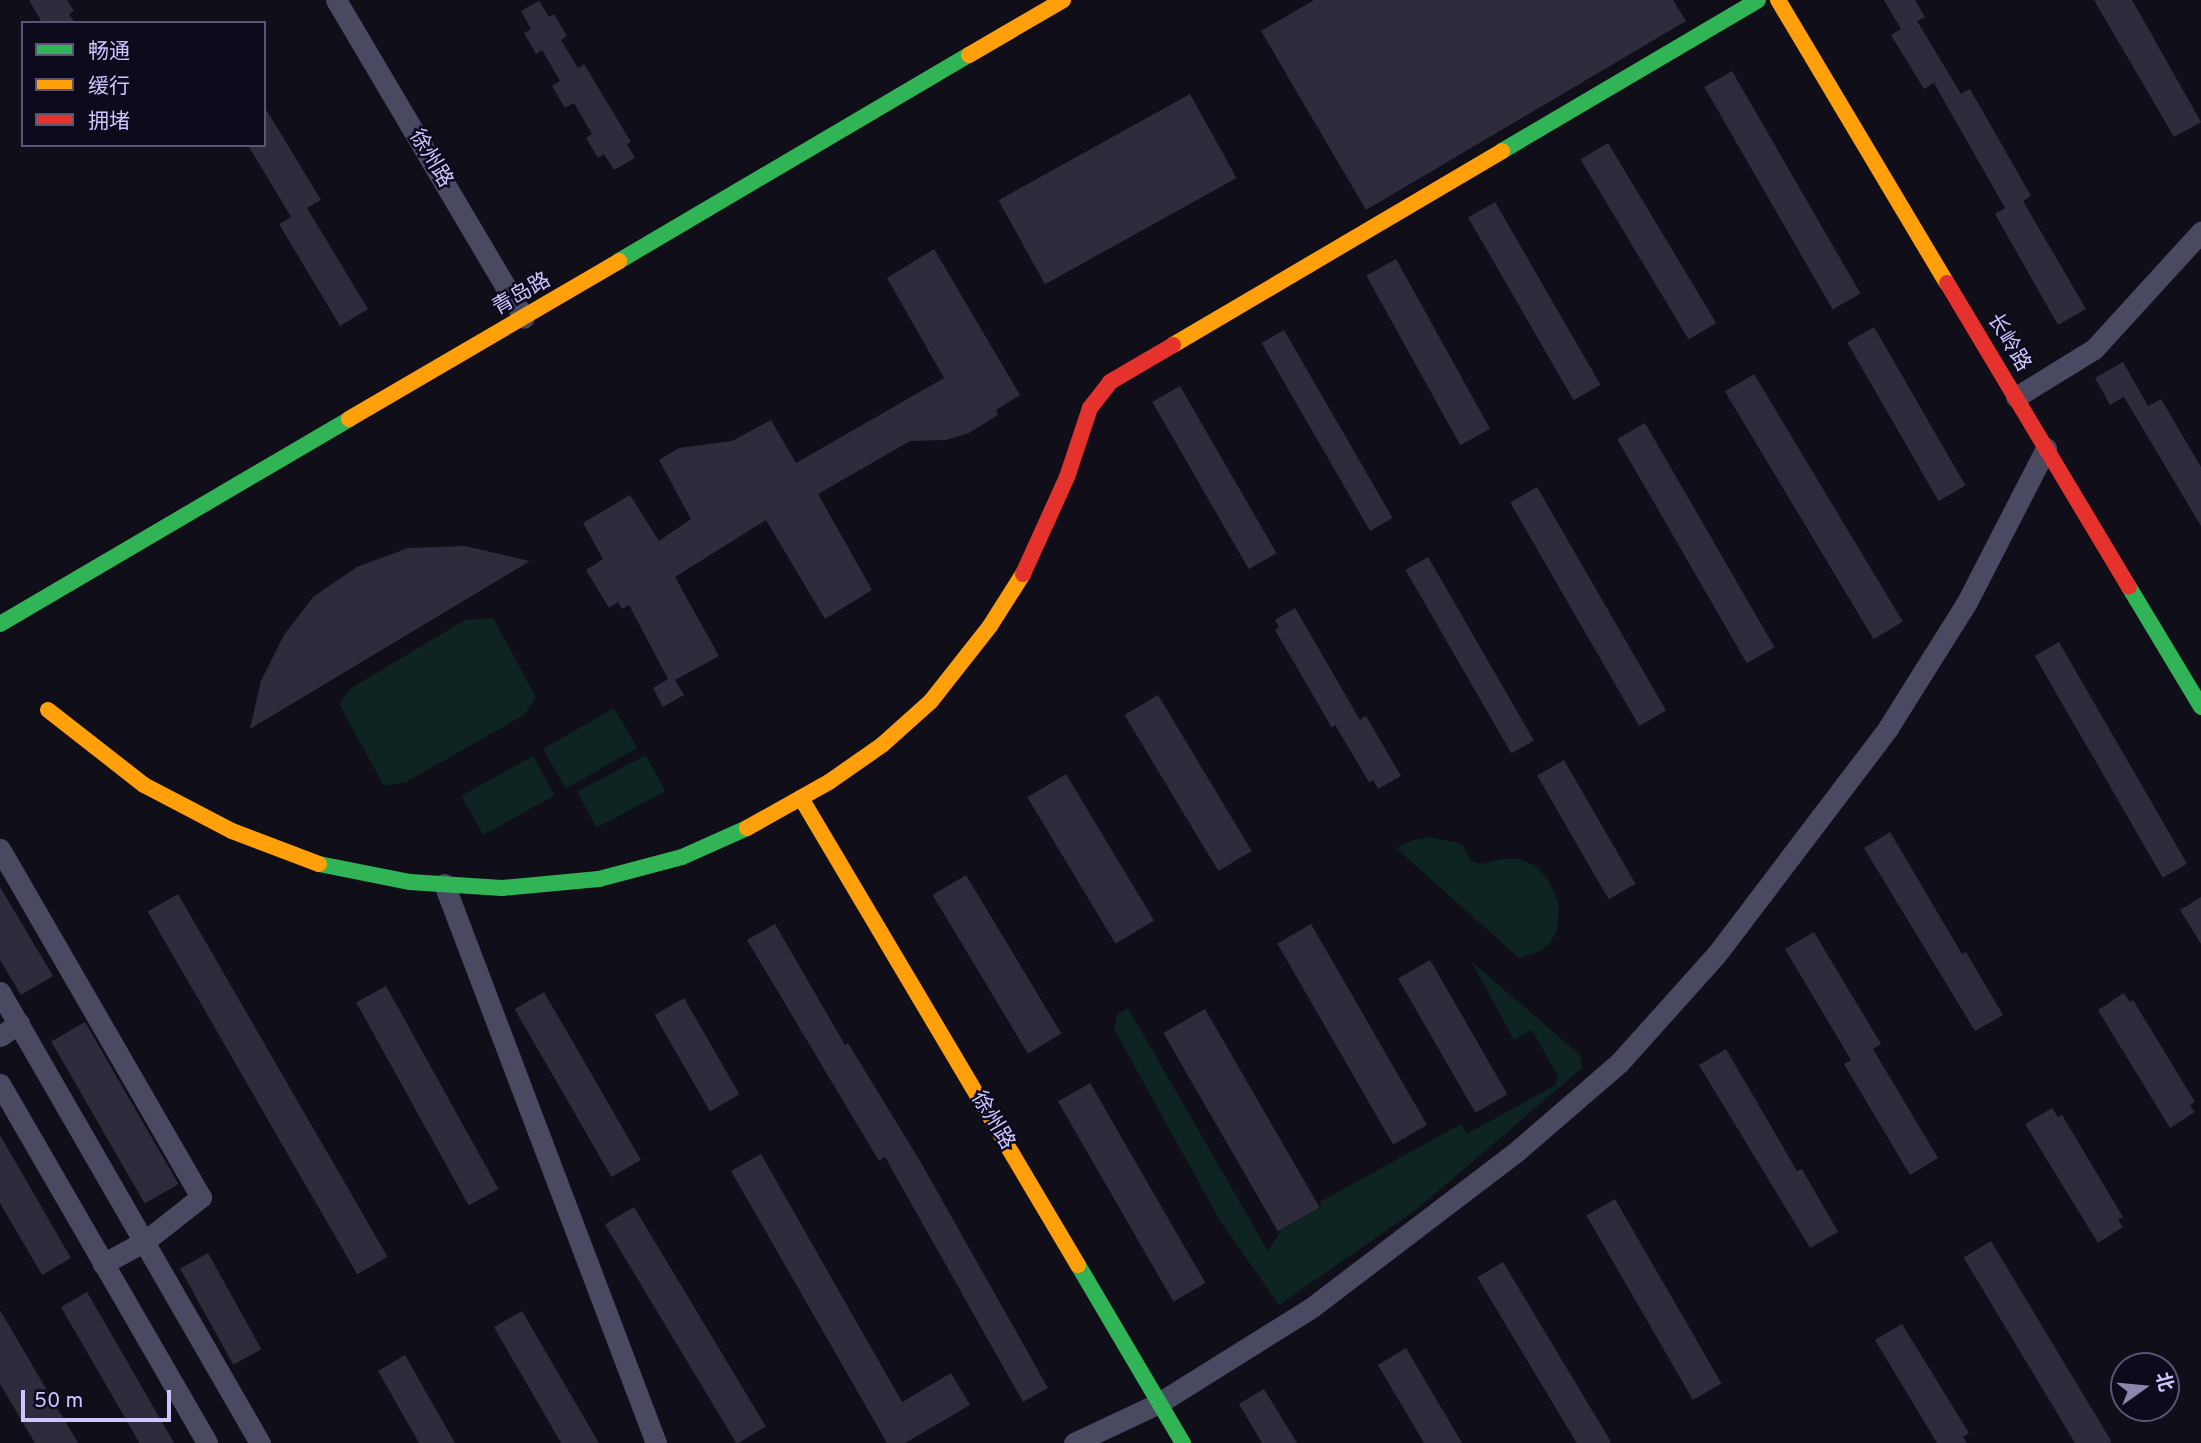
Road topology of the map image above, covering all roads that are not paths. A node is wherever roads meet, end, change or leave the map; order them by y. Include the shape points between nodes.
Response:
1 (336, 0) edge
2 (1063, 0) edge
3 (1758, 0) edge
4 (1778, 0) edge
5 (2201, 232) edge
6 (524, 318) junction
7 (2016, 397) junction
8 (2046, 448) junction
9 (0, 624) edge
10 (2201, 708) edge
11 (48, 710) dead end
12 (801, 799) junction
13 (0, 849) edge
14 (444, 884) junction
15 (0, 992) edge
16 (19, 1023) junction
17 (0, 1036) edge
18 (0, 1084) edge
19 (145, 1241) junction
20 (103, 1264) junction
21 (1159, 1403) junction
22 (207, 1443) edge
23 (260, 1443) edge
24 (656, 1443) edge
25 (1074, 1443) edge
26 (1183, 1443) edge

1 - 6 street, 徐州路
2 - 6 street, 青岛路
3 - 12 street via 1110,382 1090,408 1068,477 1032,560 990,626 931,701 882,745
4 - 7 street, 长岭路
5 - 7 street via 2094,349
6 - 9 street, 青岛路
7 - 8 street, 长岭路
8 - 10 street, 长岭路
8 - 21 street via 1967,602 1888,728 1716,956 1619,1063 1416,1231 1311,1308
11 - 14 street via 145,785 232,831 318,864
12 - 14 street via 682,857 599,879 502,888
12 - 21 street, 徐州路
13 - 19 street via 201,1198
14 - 24 street
15 - 16 street
16 - 17 street
16 - 19 street
18 - 20 street
19 - 20 street
19 - 23 street
20 - 22 street
21 - 25 street
21 - 26 street, 徐州路

